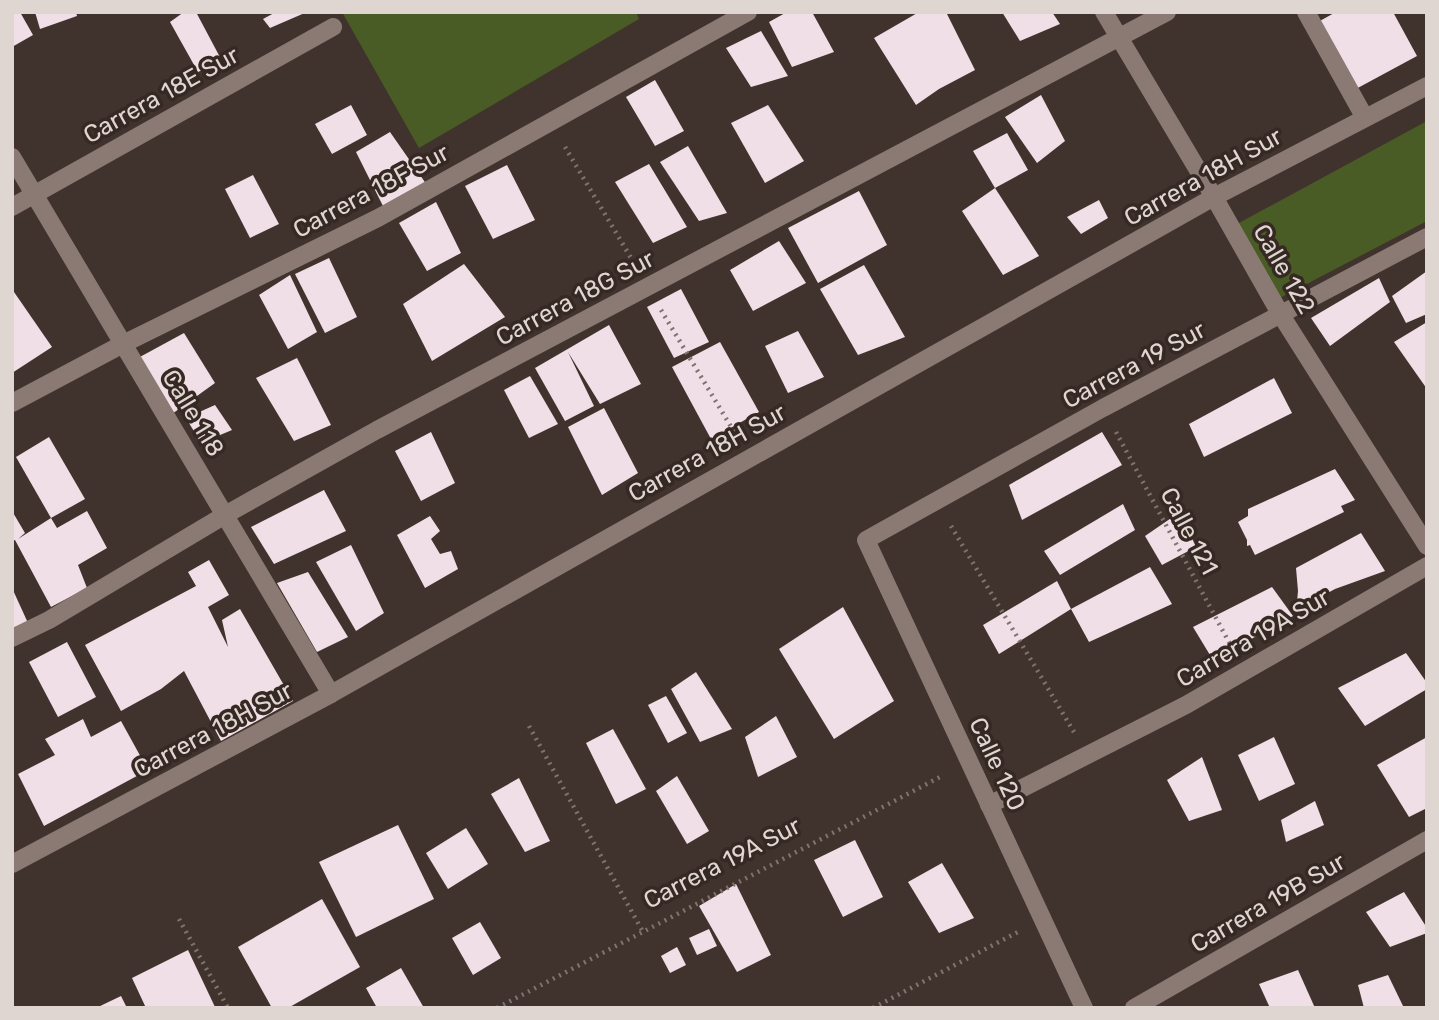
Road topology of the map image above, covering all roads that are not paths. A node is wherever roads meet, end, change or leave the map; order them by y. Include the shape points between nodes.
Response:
1 (748, 12) edge
2 (1104, 12) edge
3 (1167, 12) edge
4 (1306, 12) edge
5 (333, 27) dead end
6 (1120, 38) junction
7 (1427, 86) edge
8 (1365, 118) junction
9 (12, 158) edge
10 (34, 194) junction
11 (1214, 197) junction
12 (12, 207) edge
13 (1427, 237) edge
14 (1281, 315) junction
15 (123, 344) junction
16 (12, 403) edge
17 (225, 515) junction
18 (866, 540) joint
19 (1427, 546) edge
20 (1427, 566) edge
21 (12, 638) edge
22 (331, 694) junction
23 (989, 805) junction
24 (1427, 840) edge
25 (12, 864) edge
26 (1084, 1008) edge
27 (1134, 1008) edge

1 - 15 street, Carrera 18F Sur via 378,218
2 - 6 street, Calle 122
3 - 6 street, Carrera 18G Sur
4 - 8 street
5 - 10 street, Carrera 18E Sur
6 - 11 street, Calle 122
6 - 17 street, Carrera 18G Sur via 377,429
7 - 8 street, Carrera 18H Sur
8 - 11 street, Carrera 18H Sur
9 - 10 street, Calle 118
10 - 12 street, Carrera 18E Sur
10 - 15 street, Calle 118
11 - 14 street, Calle 122
11 - 22 street, Carrera 18H Sur
13 - 14 street, Carrera 19 Sur
14 - 18 street, Carrera 19 Sur
14 - 19 street, Calle 122
15 - 16 street, Carrera 18F Sur
15 - 17 street, Calle 118
17 - 21 street, Carrera 18G Sur
17 - 22 street, Calle 118
18 - 23 street, Calle 120
20 - 23 street, Carrera 19A Sur via 1186,705
22 - 25 street, Carrera 18H Sur
23 - 26 street, Calle 120
24 - 27 street, Carrera 19B Sur

